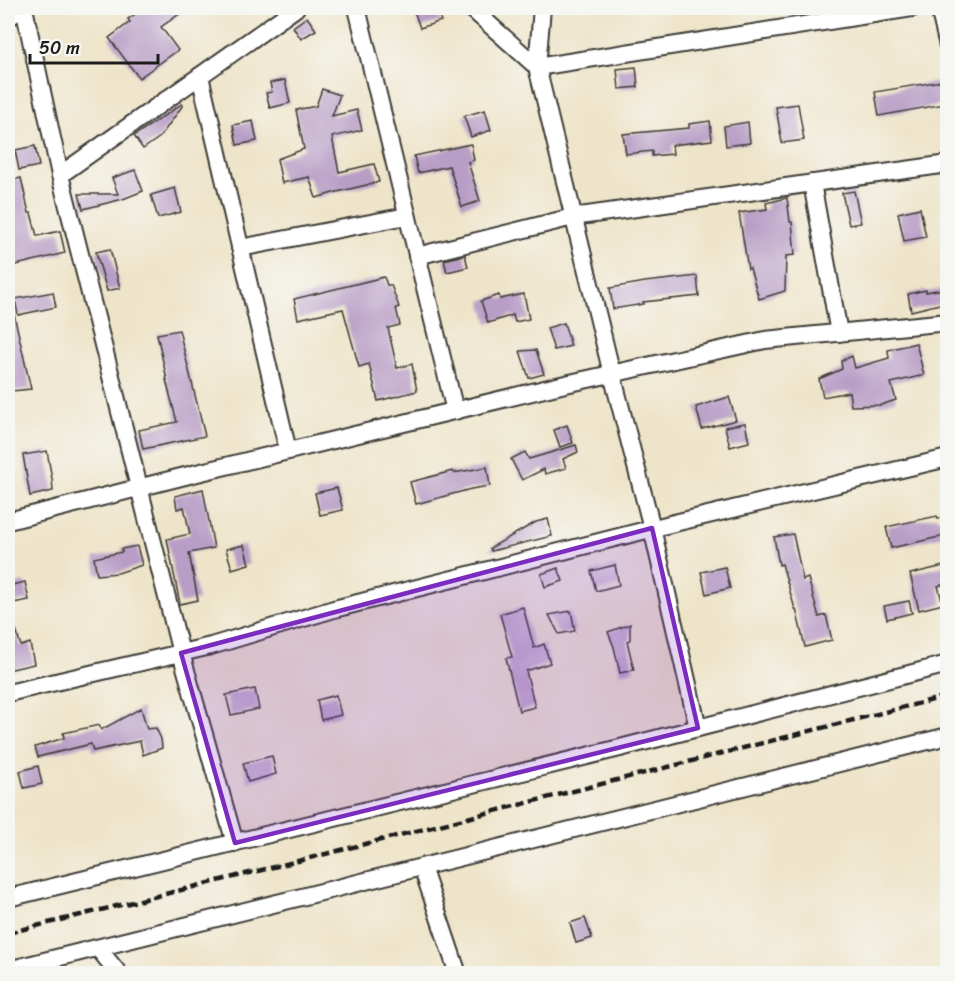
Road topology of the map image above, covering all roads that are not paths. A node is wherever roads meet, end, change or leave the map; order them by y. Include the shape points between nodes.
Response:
1 (23, 8) edge
2 (296, 8) edge
3 (357, 8) edge
4 (471, 8) edge
5 (542, 8) edge
6 (912, 8) edge
7 (939, 8) edge
8 (8, 18) edge
9 (948, 46) edge
10 (537, 67) junction
11 (200, 76) junction
12 (948, 164) edge
13 (60, 175) junction
14 (812, 183) junction
15 (407, 216) junction
16 (573, 217) junction
17 (240, 248) junction
18 (417, 256) junction
19 (948, 322) edge
20 (839, 333) junction
21 (612, 374) junction
22 (455, 411) junction
23 (288, 451) junction
24 (948, 458) edge
25 (140, 488) junction
26 (8, 521) edge
27 (652, 528) junction
28 (182, 653) junction
29 (948, 664) edge
30 (8, 693) edge
31 (698, 728) junction
32 (948, 736) edge
33 (235, 843) junction
34 (422, 867) junction
35 (8, 898) edge
36 (98, 948) junction
37 (8, 970) edge
38 (119, 974) edge
39 (458, 974) edge

1 - 8 street
1 - 13 street
2 - 11 street
3 - 15 street
4 - 10 street
5 - 10 street
6 - 10 street
7 - 9 street
10 - 16 street
11 - 13 street
11 - 17 street
12 - 14 street
13 - 25 street
14 - 16 street
14 - 20 street
15 - 17 street
15 - 18 street
16 - 18 street
16 - 21 street
17 - 23 street
18 - 22 street
19 - 20 street
20 - 21 street via 765,340
21 - 22 street
21 - 27 street
22 - 23 street
23 - 25 street
24 - 27 street
25 - 26 street
25 - 28 street
27 - 28 street via 334,609
27 - 31 street
28 - 30 street
28 - 33 street
29 - 31 street
31 - 33 street
32 - 34 street
33 - 35 street
34 - 36 street
34 - 39 street
36 - 37 street
36 - 38 street

